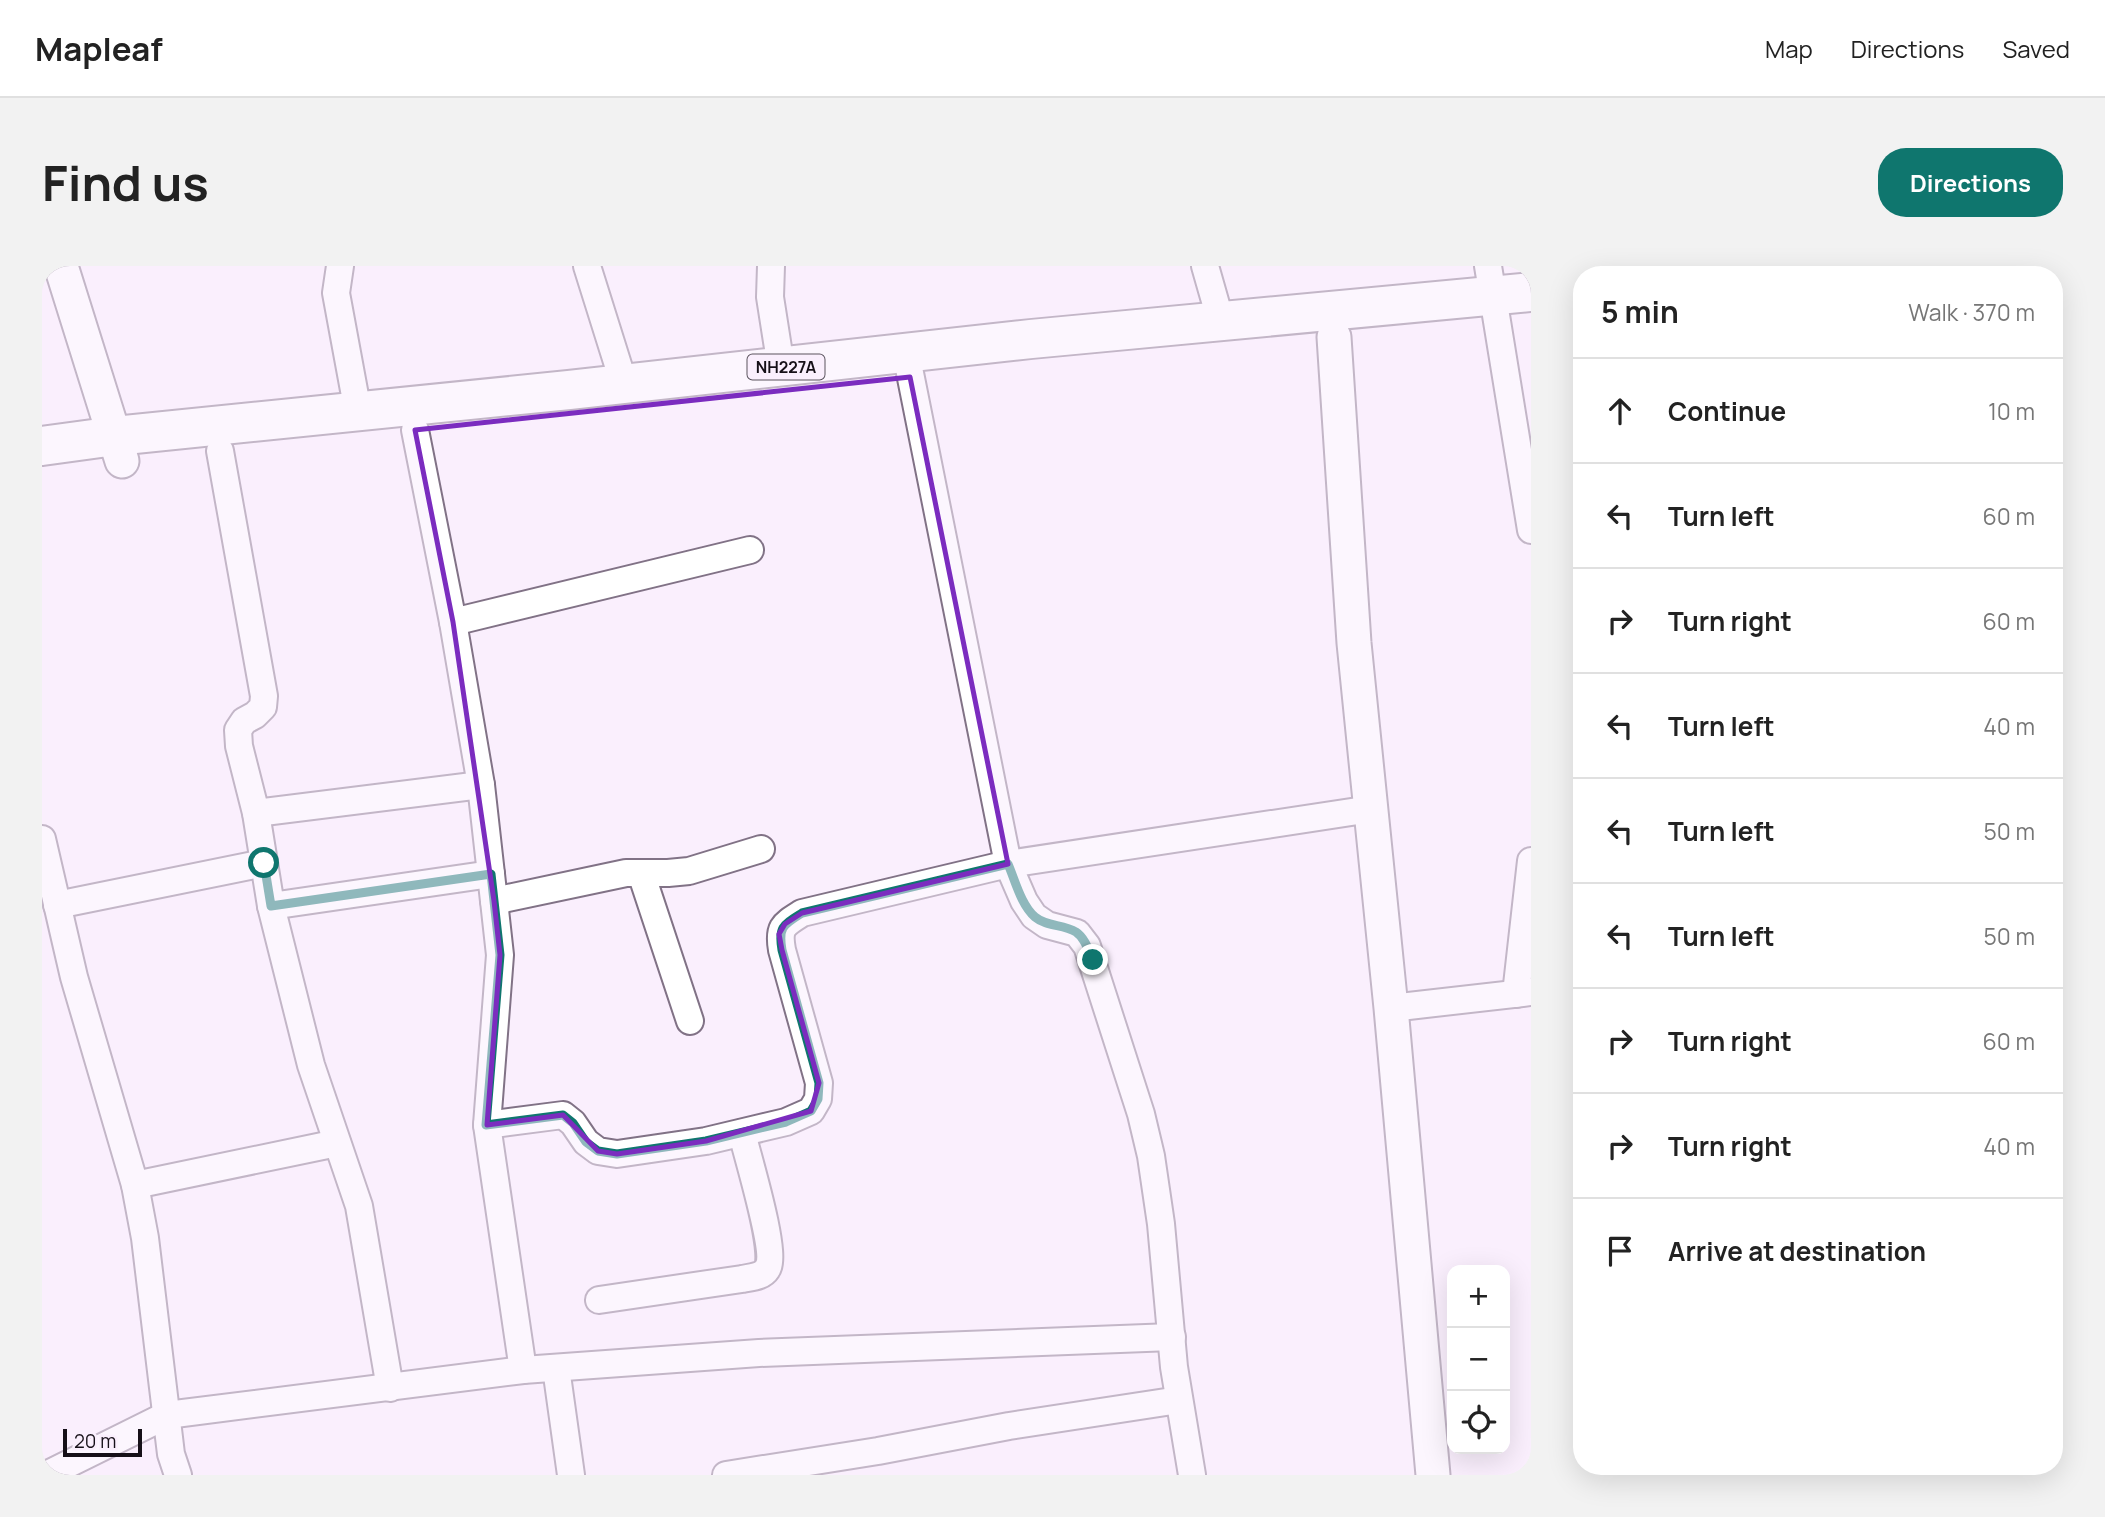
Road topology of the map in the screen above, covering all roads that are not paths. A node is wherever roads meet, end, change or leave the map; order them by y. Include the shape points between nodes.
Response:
1 (61, 266) edge
2 (340, 266) edge
3 (587, 266) edge
4 (771, 266) edge
5 (1205, 266) edge
6 (1531, 292) edge
7 (1502, 300) edge
8 (1221, 322) junction
9 (1334, 337) junction
10 (908, 365) junction
11 (781, 367) junction
12 (624, 384) junction
13 (358, 412) junction
14 (415, 430) junction
15 (42, 446) edge
16 (118, 449) junction
17 (220, 451) junction
18 (42, 471) edge
19 (1531, 530) edge
20 (750, 550) dead end
21 (453, 622) junction
22 (481, 785) junction
23 (1371, 809) junction
24 (256, 813) junction
25 (42, 839) edge
26 (761, 849) dead end
27 (1531, 861) edge
28 (264, 863) junction
29 (1008, 864) junction
30 (641, 873) junction
31 (491, 874) junction
32 (51, 897) edge
33 (495, 901) junction
34 (271, 906) junction
35 (1524, 993) edge
36 (1391, 1008) junction
37 (690, 1021) dead end
38 (486, 1125) junction
39 (742, 1133) junction
40 (338, 1143) junction
41 (135, 1185) junction
42 (599, 1300) dead end
43 (1172, 1337) junction
44 (556, 1368) junction
45 (523, 1370) junction
46 (390, 1388) junction
47 (1179, 1400) junction
48 (167, 1415) junction
49 (837, 1466) edge
50 (46, 1475) edge
51 (178, 1475) edge
52 (571, 1475) edge
53 (726, 1475) edge
54 (1192, 1475) edge
55 (1433, 1475) edge

1 - 16 main road
2 - 13 street via 337,293
3 - 12 street
4 - 11 street via 770,297
5 - 8 street
6 - 7 highway, NH227A
7 - 8 highway, NH227A
7 - 9 highway, NH227A
7 - 19 street
8 - 10 highway, NH227A
9 - 10 highway, NH227A
9 - 23 main road via 1354,643
10 - 11 highway, NH227A
10 - 14 highway, NH227A
10 - 29 street
11 - 12 highway, NH227A
12 - 13 highway, NH227A
13 - 16 highway, NH227A
14 - 17 highway, NH227A
14 - 21 street
15 - 16 highway, NH227A
16 - 17 highway, NH227A
16 - 18 highway, NH227A
17 - 24 street via 264,696 263,707 238,730
20 - 21 street
21 - 22 street
22 - 24 street
22 - 31 street
23 - 29 street
23 - 36 main road
24 - 28 street
25 - 32 street
26 - 30 street via 688,871
27 - 35 street
28 - 32 street
28 - 34 street
29 - 39 street via 802,913 785,924 779,934 782,950 819,1083 818,1099 811,1111
29 - 43 street via 1034,916 1047,925 1077,933 1093,960 1151,1156
30 - 33 street
30 - 37 street
31 - 33 street
31 - 34 street
32 - 41 street
33 - 38 street via 500,955
34 - 40 street via 311,1065
35 - 36 street
36 - 55 main road
38 - 39 street via 563,1115 598,1151 617,1154
38 - 45 street
39 - 42 street via 768,1240 768,1268 761,1275 742,1279
40 - 41 street
40 - 46 street via 359,1206
41 - 48 street
43 - 44 street via 759,1353
43 - 47 street
44 - 45 street
44 - 52 street
45 - 46 street
46 - 48 street
47 - 49 street via 1009,1426
47 - 54 street
48 - 50 street
48 - 51 street
49 - 53 street

